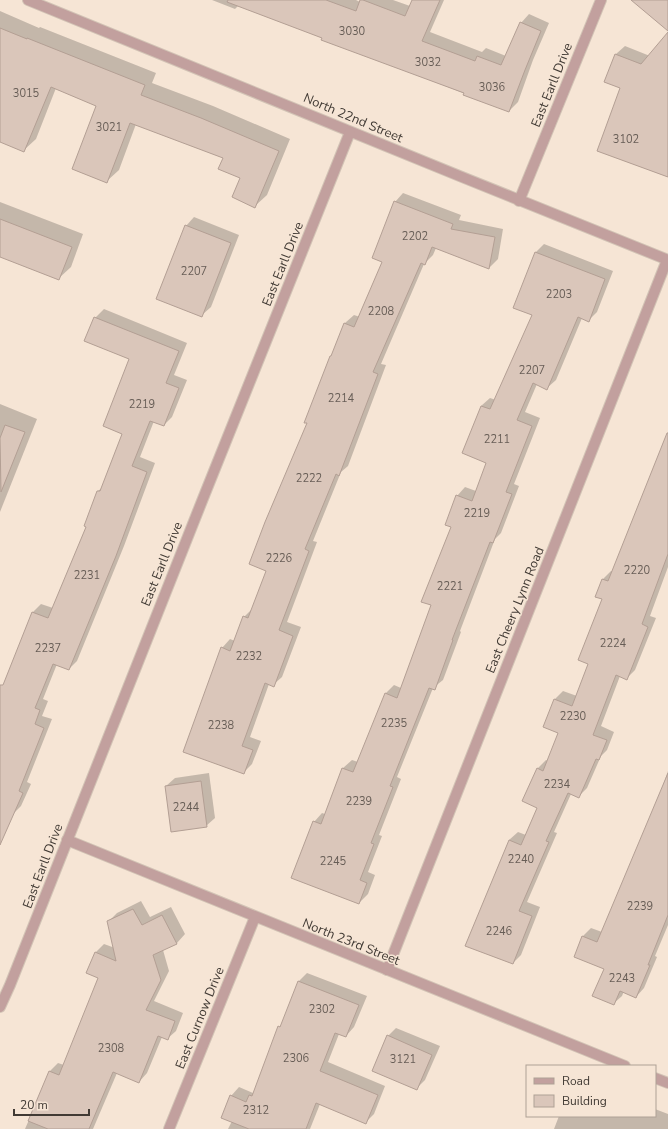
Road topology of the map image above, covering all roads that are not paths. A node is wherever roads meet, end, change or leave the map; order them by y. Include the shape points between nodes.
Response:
1 (28, 0) edge
2 (601, 0) edge
3 (350, 132) junction
4 (519, 201) junction
5 (667, 260) edge
6 (67, 840) junction
7 (255, 917) junction
8 (386, 970) junction
9 (0, 1007) edge
10 (623, 1065) edge
11 (656, 1078) edge
12 (668, 1083) edge
13 (169, 1129) edge

1 - 3 street, North 22nd Street
2 - 4 street, East Earll Drive
3 - 4 street, North 22nd Street
3 - 6 street, East Earll Drive
4 - 5 street, North 22nd Street
5 - 8 street, East Cheery Lynn Road
6 - 7 street, North 23rd Street
6 - 9 street, East Earll Drive
7 - 8 street, North 23rd Street
7 - 13 street, East Curnow Drive
8 - 10 street, North 23rd Street
11 - 12 street

